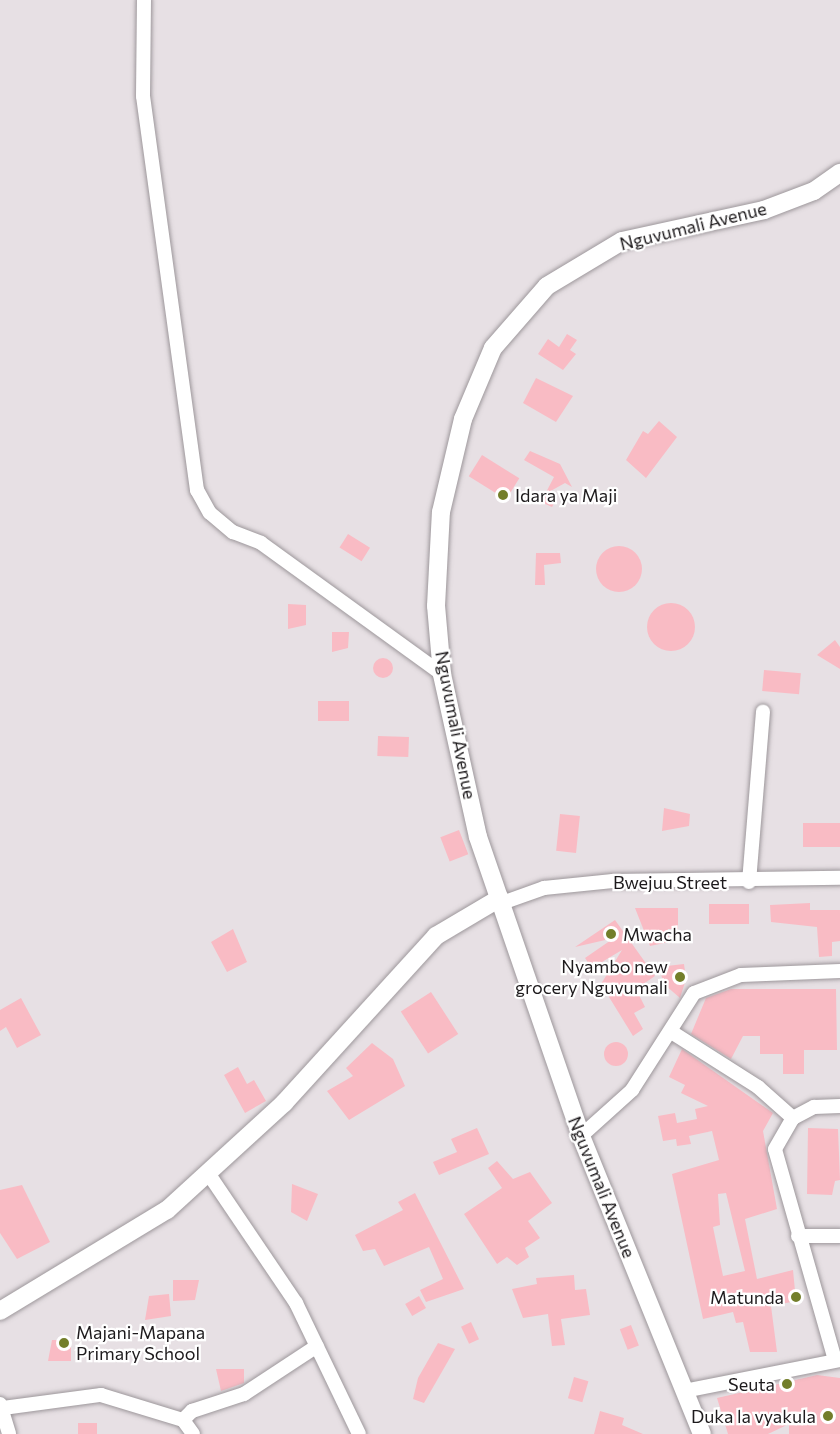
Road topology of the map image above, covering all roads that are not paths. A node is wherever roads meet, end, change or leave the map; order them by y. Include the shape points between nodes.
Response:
1 (144, 0) edge
2 (840, 173) edge
3 (442, 674) junction
4 (763, 712) dead end
5 (840, 878) edge
6 (749, 882) junction
7 (501, 901) junction
8 (840, 971) edge
9 (673, 1033) junction
10 (840, 1106) edge
11 (793, 1118) junction
12 (581, 1136) junction
13 (208, 1173) junction
14 (798, 1236) junction
15 (840, 1236) edge
16 (0, 1311) edge
17 (316, 1346) junction
18 (838, 1360) edge
19 (684, 1391) junction
20 (2, 1406) edge
21 (183, 1420) junction
22 (9, 1434) edge
23 (193, 1434) edge
24 (359, 1434) edge
25 (702, 1434) edge

1 - 3 street via 143,96 197,490 210,513 233,532 270,550
2 - 3 street, Nguvumali Avenue via 814,191 764,210 622,241 547,286 493,348 463,419 441,512 436,606
3 - 7 street, Nguvumali Avenue via 478,837
4 - 6 street
5 - 6 street, Bwejuu Street
6 - 7 street, Bwejuu Street via 613,881 544,888
7 - 12 street, Nguvumali Avenue
7 - 13 street via 436,936 284,1103
8 - 9 street via 741,975 715,983 694,993
9 - 11 street via 758,1087
9 - 12 street via 632,1090
10 - 11 street via 814,1107
11 - 14 street via 775,1149
12 - 19 street, Nguvumali Avenue
13 - 16 street via 167,1210
13 - 17 street via 296,1303
14 - 15 street
14 - 18 street
17 - 21 street via 244,1394 192,1411
17 - 24 street
18 - 19 street
19 - 25 street, Nguvumali Avenue
20 - 21 street via 101,1395
20 - 22 street
21 - 23 street

